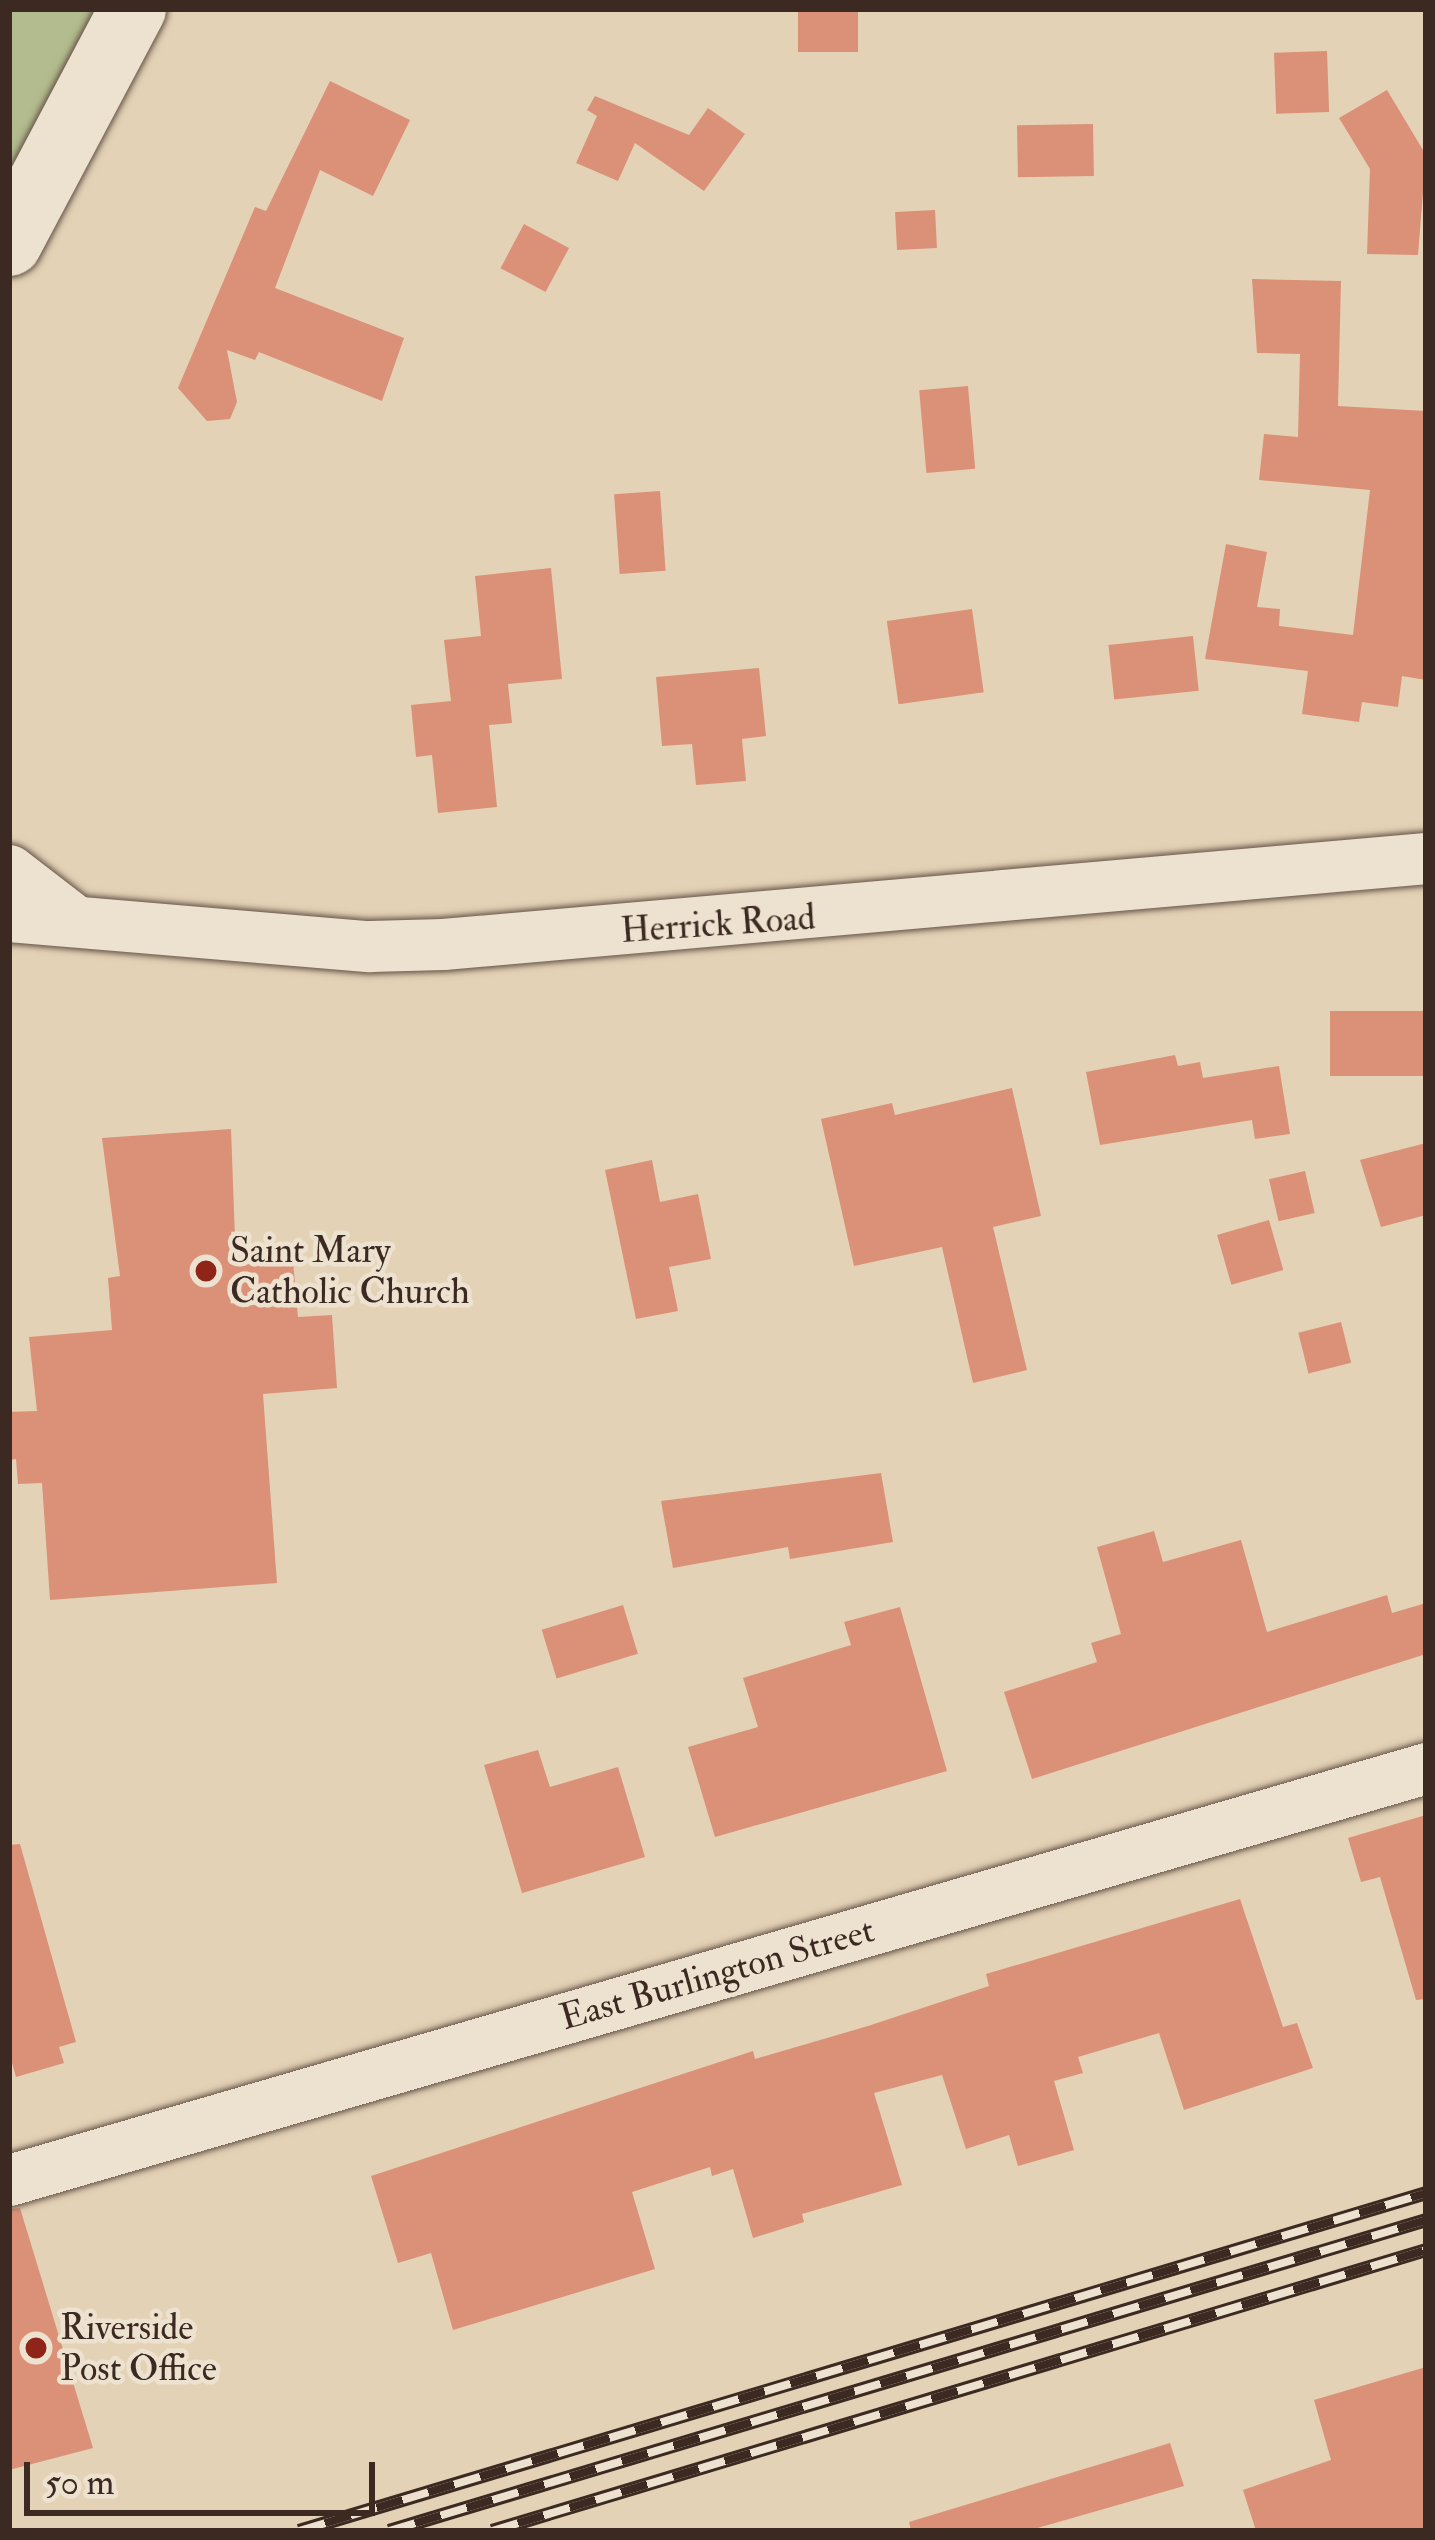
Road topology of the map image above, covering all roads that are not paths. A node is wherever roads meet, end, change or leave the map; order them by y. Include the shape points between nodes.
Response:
1 (133, 9) edge
2 (9, 243) edge
3 (1426, 858) edge
4 (9, 870) edge
5 (9, 916) edge
6 (70, 916) junction
7 (1426, 1768) edge
8 (9, 2180) edge

1 - 2 street
3 - 6 street, Herrick Road via 443,944 370,946
4 - 6 street
5 - 6 street, Herrick Road
7 - 8 street, East Burlington Street

